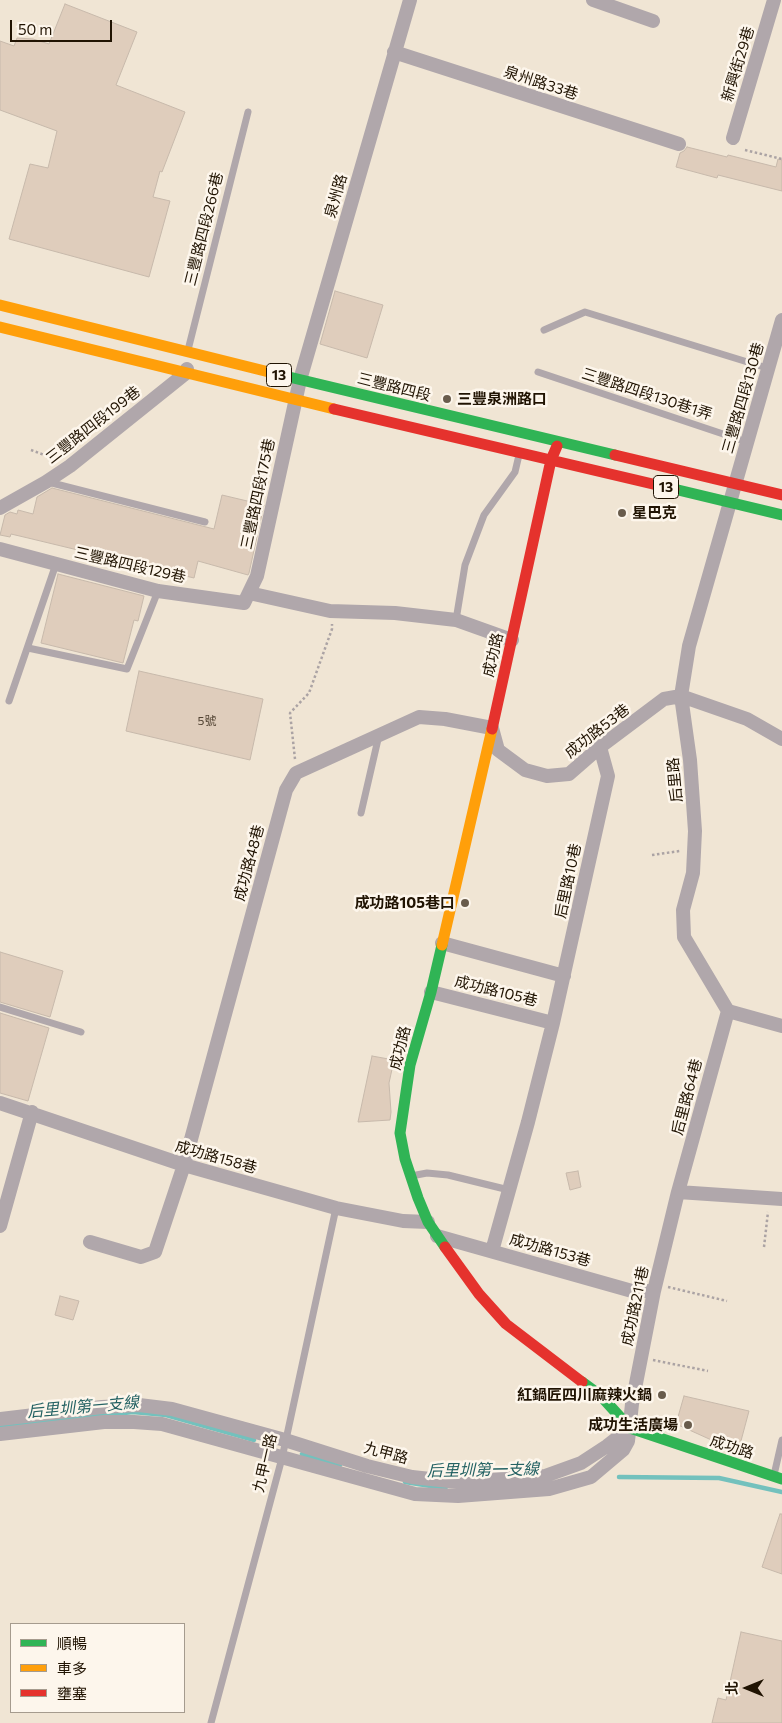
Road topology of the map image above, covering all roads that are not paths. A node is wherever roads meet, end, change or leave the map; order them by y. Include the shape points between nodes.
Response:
1 (410, 0) edge
2 (592, 0) edge
3 (774, 0) edge
4 (653, 21) dead end
5 (394, 52) junction
6 (248, 112) dead end
7 (733, 138) dead end
8 (678, 144) dead end
9 (0, 305) edge
10 (782, 320) edge
11 (0, 327) edge
12 (544, 330) dead end
13 (187, 353) junction
14 (767, 368) junction
15 (538, 372) dead end
16 (186, 373) junction
17 (300, 380) junction
18 (295, 400) junction
19 (558, 442) junction
20 (747, 442) junction
21 (520, 452) junction
22 (551, 460) junction
23 (46, 482) junction
24 (736, 484) junction
25 (782, 495) edge
26 (731, 502) junction
27 (0, 508) edge
28 (782, 515) edge
29 (205, 522) dead end
30 (0, 549) edge
31 (56, 564) junction
32 (158, 591) junction
33 (249, 593) junction
34 (456, 620) junction
35 (512, 640) junction
36 (28, 648) junction
37 (681, 696) junction
38 (9, 700) dead end
39 (492, 728) junction
40 (379, 735) junction
41 (782, 739) edge
42 (600, 747) junction
43 (361, 813) dead end
44 (442, 943) junction
45 (564, 976) junction
46 (431, 992) junction
47 (0, 1007) edge
48 (728, 1011) junction
49 (553, 1022) junction
50 (782, 1026) edge
51 (81, 1032) dead end
52 (0, 1103) edge
53 (32, 1112) junction
54 (184, 1165) junction
55 (411, 1176) junction
56 (509, 1190) junction
57 (678, 1192) junction
58 (776, 1198) edge
59 (336, 1208) junction
60 (428, 1222) junction
61 (0, 1226) edge
62 (437, 1236) junction
63 (90, 1242) dead end
64 (492, 1251) junction
65 (655, 1288) junction
66 (0, 1419) edge
67 (630, 1428) junction
68 (0, 1434) edge
69 (285, 1440) junction
70 (782, 1440) edge
71 (282, 1458) junction
72 (385, 1470) junction
73 (778, 1477) edge
74 (381, 1484) junction
75 (210, 1723) edge

1 - 5 street, 泉州路
2 - 4 street
3 - 7 street, 新興街29巷
5 - 8 street, 泉州路33巷
5 - 17 street, 泉州路
6 - 13 lane, 三豐路四段266巷
9 - 13 main road, 三豐路四段 / 13
10 - 14 street, 三豐路四段130巷
11 - 16 main road, 13
12 - 14 lane via 585,312
13 - 16 street
13 - 17 main road, 三豐路四段 / 13
14 - 20 street, 三豐路四段130巷
15 - 20 lane, 三豐路四段130巷1弄
16 - 18 main road, 13
16 - 23 street, 三豐路四段199巷
17 - 18 street, 泉州路
17 - 19 main road, 三豐路四段 / 13
18 - 21 main road, 13
18 - 33 street, 三豐路四段175巷 via 257,576
19 - 22 main road, 成功路
19 - 24 main road, 三豐路四段 / 13
20 - 24 street, 三豐路四段130巷
21 - 22 main road, 13
21 - 34 lane via 515,472 484,515 465,565
22 - 26 main road, 13
22 - 35 main road, 成功路
23 - 27 street, 三豐路四段199巷
23 - 29 lane
24 - 25 main road, 三豐路四段 / 13
24 - 26 street, 后里路
26 - 28 main road, 13
26 - 37 street, 后里路 via 689,646
30 - 31 street, 三豐路四段129巷
31 - 32 street, 三豐路四段129巷
31 - 36 lane
32 - 33 street, 三豐路四段129巷 via 244,604
32 - 36 lane via 127,669
33 - 34 street via 330,611 395,613
34 - 35 street
35 - 39 main road, 成功路
36 - 38 lane
37 - 41 street via 747,719
37 - 42 street, 成功路53巷 via 664,699
37 - 48 street, 后里路 via 695,831 693,873 683,910 684,937
39 - 40 street via 419,716
39 - 42 street, 成功路53巷 via 498,750 525,770 548,776 569,774
39 - 44 main road, 成功路
40 - 43 lane
40 - 54 street, 成功路48巷 via 296,773 286,790
42 - 45 street, 后里路10巷 via 608,776
44 - 45 street
44 - 46 main road, 成功路
45 - 49 street, 后里路10巷
46 - 49 street, 成功路105巷
46 - 55 main road, 成功路 via 410,1065 400,1133
47 - 51 lane
48 - 50 street
48 - 57 street, 后里路64巷
49 - 56 street, 后里路10巷
52 - 53 street, 成功路158巷
53 - 54 street, 成功路158巷
53 - 61 street
54 - 59 street, 成功路158巷
54 - 63 street, 成功路48巷 via 155,1252 141,1256
55 - 56 lane via 427,1173 448,1175
55 - 60 main road, 成功路
56 - 64 street, 后里路10巷
57 - 58 street
57 - 65 street, 成功路211巷
59 - 60 street, 成功路158巷 via 403,1221
59 - 69 lane, 九甲一路
60 - 62 main road, 成功路
62 - 64 street, 成功路153巷
62 - 67 main road, 成功路 via 479,1294 506,1324 601,1396
64 - 65 street, 成功路153巷 via 632,1291
65 - 67 street, 成功路211巷
66 - 69 street, 九甲路 via 139,1405 172,1409
67 - 72 street, 九甲路 via 581,1463 545,1476 458,1482 412,1477
67 - 73 main road, 成功路
67 - 74 street via 623,1450 591,1477 549,1489 458,1496 415,1494
68 - 71 street via 104,1422 162,1424
69 - 71 lane, 九甲一路
69 - 72 street, 九甲路
70 - 73 lane
71 - 74 street
71 - 75 lane, 九甲一路
72 - 74 lane

